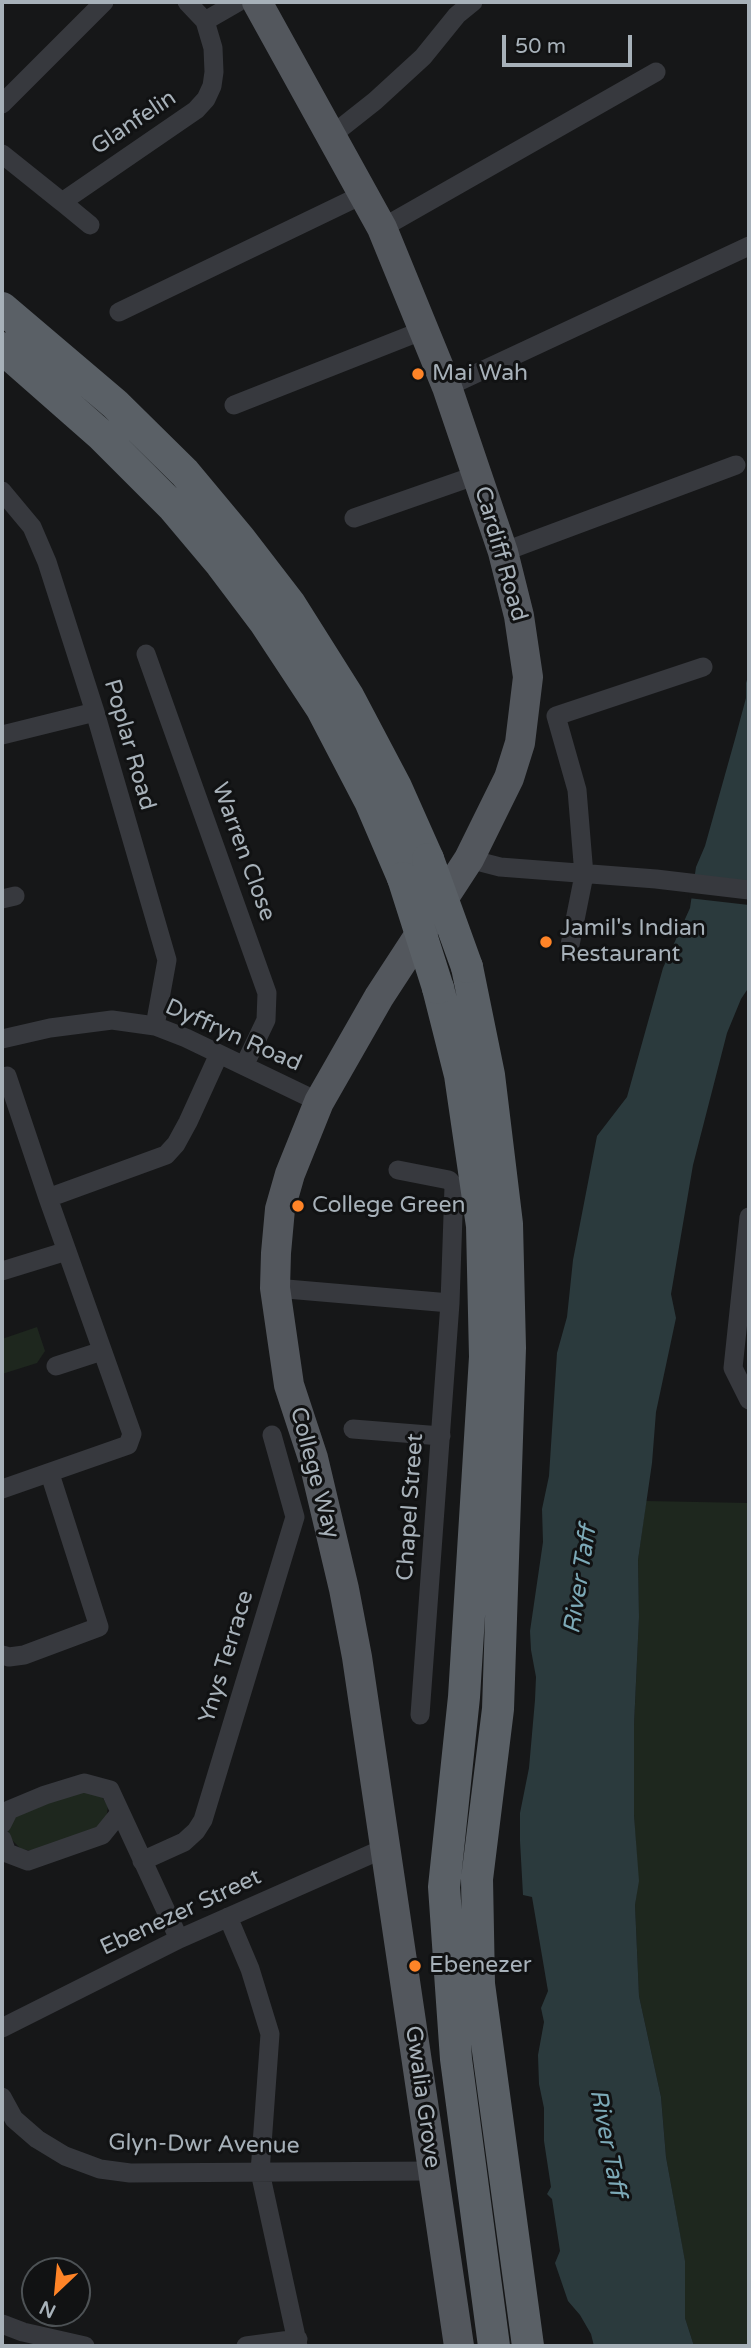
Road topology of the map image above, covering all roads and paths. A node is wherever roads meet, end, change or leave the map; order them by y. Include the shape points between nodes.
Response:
1 (104, 2) edge
2 (187, 2) edge
3 (237, 2) edge
4 (257, 2) edge
5 (473, 2) edge
6 (205, 22) junction
7 (656, 72) dead end
8 (2, 104) edge
9 (332, 135) junction
10 (2, 154) edge
11 (364, 194) junction
12 (62, 202) junction
13 (90, 225) dead end
14 (382, 228) junction
15 (749, 246) edge
16 (2, 308) edge
17 (120, 312) dead end
18 (424, 330) junction
19 (2, 348) edge
20 (447, 387) junction
21 (234, 405) dead end
22 (736, 465) dead end
23 (477, 475) junction
24 (2, 491) edge
25 (354, 518) dead end
26 (502, 552) junction
27 (146, 654) dead end
28 (703, 667) dead end
29 (95, 712) junction
30 (2, 735) edge
31 (469, 859) junction
32 (584, 875) junction
33 (749, 890) edge
34 (569, 950) dead end
35 (155, 1026) junction
36 (2, 1039) edge
37 (219, 1054) junction
38 (244, 1066) junction
39 (8, 1076) dead end
40 (319, 1102) junction
41 (398, 1170) dead end
42 (48, 1198) junction
43 (749, 1217) edge
44 (67, 1251) junction
45 (2, 1271) edge
46 (275, 1288) junction
47 (450, 1303) junction
48 (102, 1351) junction
49 (56, 1366) dead end
50 (749, 1400) edge
51 (353, 1429) dead end
52 (272, 1435) dead end
53 (441, 1436) junction
54 (50, 1474) junction
55 (2, 1489) edge
56 (2, 1655) edge
57 (420, 1715) dead end
58 (119, 1814) junction
59 (2, 1824) edge
60 (2, 1839) edge
61 (385, 1848) junction
62 (142, 1861) junction
63 (228, 1917) junction
64 (180, 1939) junction
65 (2, 2028) edge
66 (2, 2097) edge
67 (433, 2171) junction
68 (260, 2172) junction
69 (2, 2324) edge
70 (298, 2343) edge
71 (85, 2346) edge
72 (246, 2346) edge
73 (459, 2346) edge
74 (494, 2346) edge
75 (528, 2346) edge

1 - 8 street
2 - 6 street, Glanfelin
3 - 6 street
4 - 9 main road, Cardiff Road
5 - 9 street via 423,57
6 - 12 street, Glanfelin via 214,72 206,99 197,110
7 - 14 street
9 - 11 main road, Cardiff Road
10 - 12 street
11 - 14 main road, Cardiff Road
11 - 17 street
12 - 13 street
14 - 18 main road, Cardiff Road
15 - 20 street
16 - 75 highway, bridge via 115,404 176,465 290,604 348,696 396,787 467,967 489,1074 507,1224 509,1348 498,1709 477,1879 479,1984
18 - 20 main road, Cardiff Road
18 - 21 street
19 - 74 highway, bridge via 101,435 173,507 250,602 322,709 370,801 403,878 460,1075 481,1226 485,1357 464,1697 444,1887 456,2059
20 - 23 main road, Cardiff Road
22 - 26 street
23 - 25 street
23 - 26 main road, Cardiff Road
24 - 29 street, Poplar Road via 32,527 47,562
26 - 31 main road, Cardiff Road via 519,616 528,677 526,701 509,778
27 - 38 street, Warren Close via 267,993 266,1020
28 - 32 street via 556,716 577,790
29 - 30 street
29 - 35 street, Poplar Road via 167,960
31 - 32 street via 500,867
31 - 40 main road, Cardiff Road via 379,997
32 - 33 street
32 - 34 street
35 - 36 street, Dyffryn Road via 112,1020
35 - 37 street, Dyffryn Road
37 - 38 street, Dyffryn Road
37 - 42 street via 188,1122 166,1155
38 - 40 street, Dyffryn Road
39 - 42 street
40 - 46 main road, College Way via 280,1209
41 - 47 street, Chapel Street via 453,1183
42 - 44 street
43 - 50 street via 733,1368
44 - 45 street
44 - 48 street
46 - 47 street
46 - 61 main road, College Way via 289,1385 313,1458 344,1589
47 - 53 street, Chapel Street
48 - 49 street
48 - 54 street via 132,1434 128,1445
51 - 53 street
52 - 62 street, Ynys Terrace via 295,1517 203,1820 184,1842
53 - 57 street, Chapel Street
54 - 55 street
54 - 56 street via 99,1627 24,1655
58 - 59 street via 110,1790 84,1783 9,1810
58 - 60 street via 102,1835 28,1861 7,1853
58 - 62 street
61 - 63 street, Ebenezer Street
61 - 67 main road, Gwalia Grove
62 - 64 street
63 - 64 street, Ebenezer Street
63 - 68 street via 270,2034
64 - 65 street, Ebenezer Street
66 - 68 street, Glyn-Dwr Avenue via 14,2119 37,2139 100,2169
67 - 68 street, Glyn-Dwr Avenue
67 - 73 main road, Gwalia Grove
68 - 70 street
69 - 71 street
70 - 72 street

